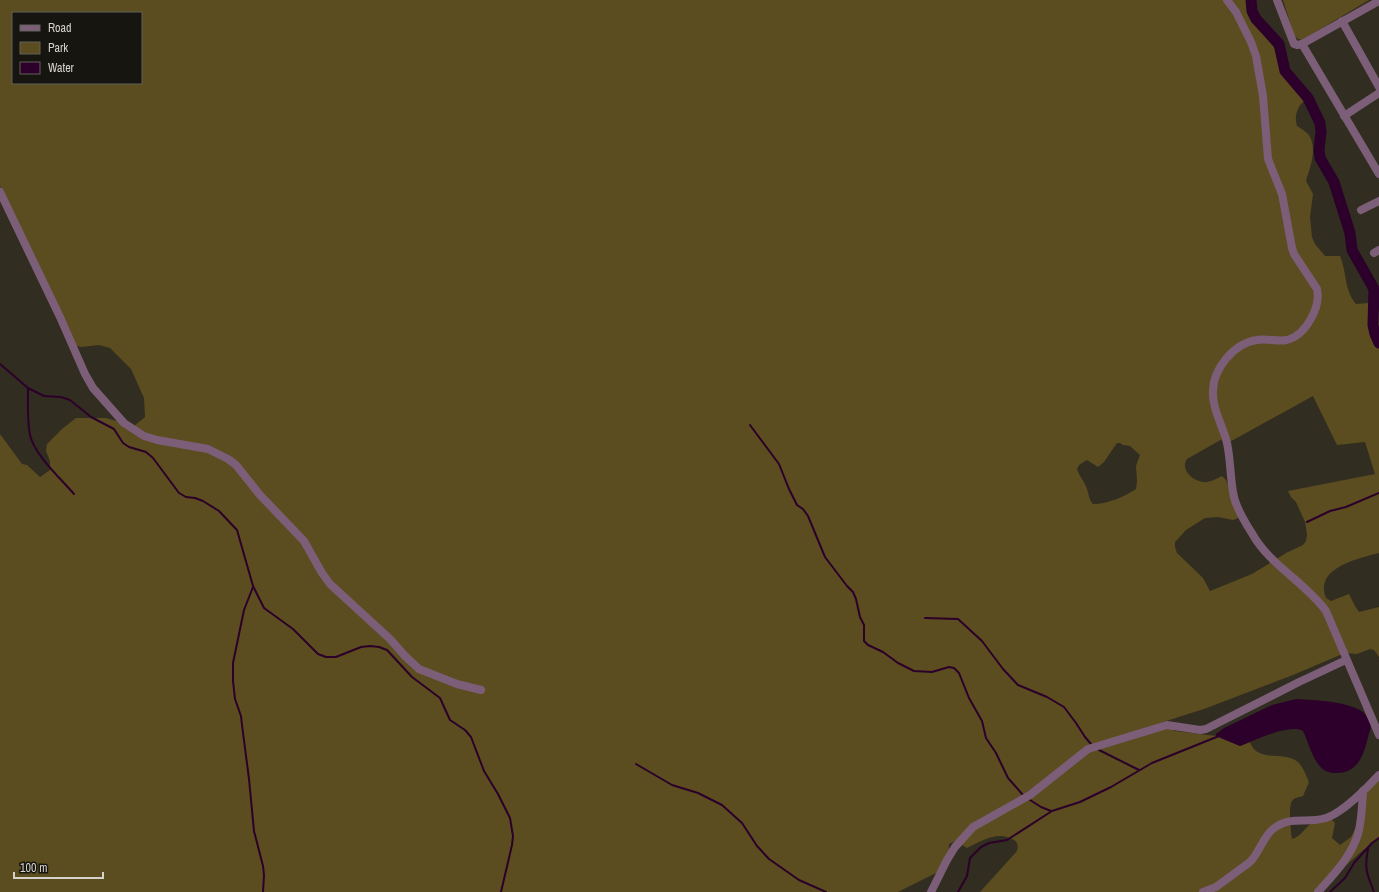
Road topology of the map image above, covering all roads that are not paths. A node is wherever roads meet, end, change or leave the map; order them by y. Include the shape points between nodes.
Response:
1 (1227, 0) edge
2 (1277, 0) edge
3 (1379, 0) edge
4 (1342, 21) junction
5 (1302, 44) junction
6 (1379, 87) edge
7 (1379, 92) edge
8 (1344, 116) junction
9 (1379, 174) edge
10 (0, 192) edge
11 (1379, 201) edge
12 (1361, 210) dead end
13 (1346, 660) junction
14 (481, 690) dead end
15 (1379, 735) edge
16 (1379, 776) edge
17 (1363, 791) junction
18 (931, 892) edge
19 (1203, 892) edge
20 (1318, 892) edge

1 - 13 street via 1239,18 1256,56 1263,96 1268,159 1282,194 1292,248 1318,293 1312,316 1297,335 1285,340 1251,341 1235,349 1217,372 1213,398 1227,443 1236,505 1259,544 1324,608
2 - 5 street via 1294,44
3 - 4 street
4 - 5 street
4 - 6 street
5 - 8 street
7 - 8 street
8 - 9 street
10 - 14 street via 85,374 93,388 120,418 144,436 208,449 233,462 304,541 330,584 390,639 413,665 437,677
11 - 12 street
13 - 15 street
13 - 18 street via 1206,729 1166,725 1088,749 1030,795 973,826 951,854
16 - 17 street
17 - 19 street via 1330,816 1287,821 1278,825 1269,833 1250,862 1216,887
17 - 20 street via 1362,814 1356,841 1340,866

